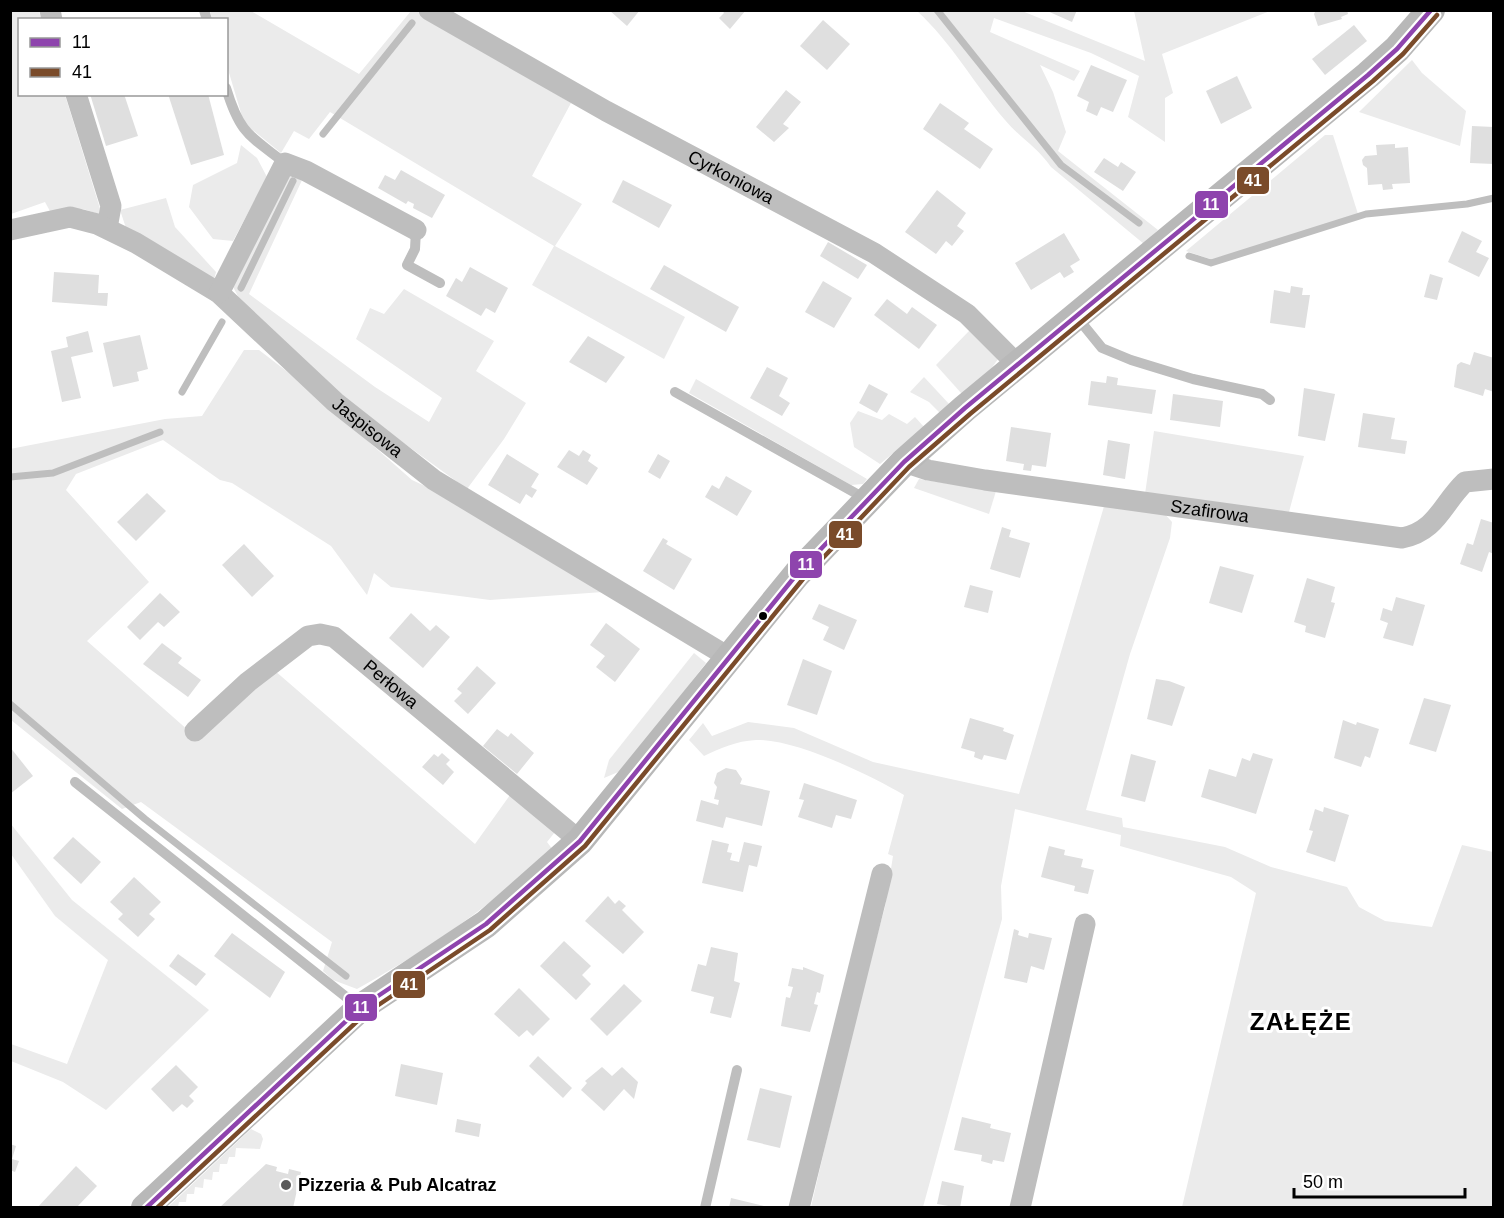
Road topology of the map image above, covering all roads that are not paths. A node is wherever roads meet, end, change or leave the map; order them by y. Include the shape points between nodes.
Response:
1 (429, 10) edge
2 (1431, 10) edge
3 (228, 94) edge
4 (77, 96) edge
5 (285, 163) junction
6 (107, 228) junction
7 (10, 230) edge
8 (416, 230) joint
9 (440, 283) dead end
10 (219, 293) junction
11 (1076, 316) junction
12 (1017, 364) junction
13 (675, 392) dead end
14 (1270, 400) dead end
15 (904, 462) junction
16 (1494, 479) edge
17 (867, 500) junction
18 (730, 658) junction
19 (195, 731) dead end
20 (75, 782) dead end
21 (580, 842) junction
22 (882, 874) dead end
23 (1085, 924) dead end
24 (360, 1008) junction
25 (737, 1070) dead end
26 (144, 1208) edge
27 (705, 1208) edge
28 (799, 1208) edge
29 (1020, 1208) edge

1 - 12 street, Cyrkoniowa via 606,111 873,253 967,314
2 - 11 street via 1368,75
3 - 5 lane via 242,129
4 - 6 street via 111,206
5 - 8 street
5 - 10 street
6 - 7 street, Jaspisowa via 70,217
6 - 10 street, Jaspisowa
8 - 9 lane via 415,249 407,265
10 - 18 street, Jaspisowa via 335,402 434,480
11 - 12 street
11 - 14 lane via 1102,348 1193,379 1262,394
12 - 15 street
13 - 17 lane
15 - 16 street, Szafirowa via 986,480 1402,538 1428,528 1465,482
15 - 17 street
17 - 18 street via 797,574
18 - 21 street
19 - 21 street, Perłowa via 248,682 308,636 334,637
20 - 24 lane
21 - 24 street via 486,924
22 - 28 street
23 - 29 street
24 - 26 street
25 - 27 lane

